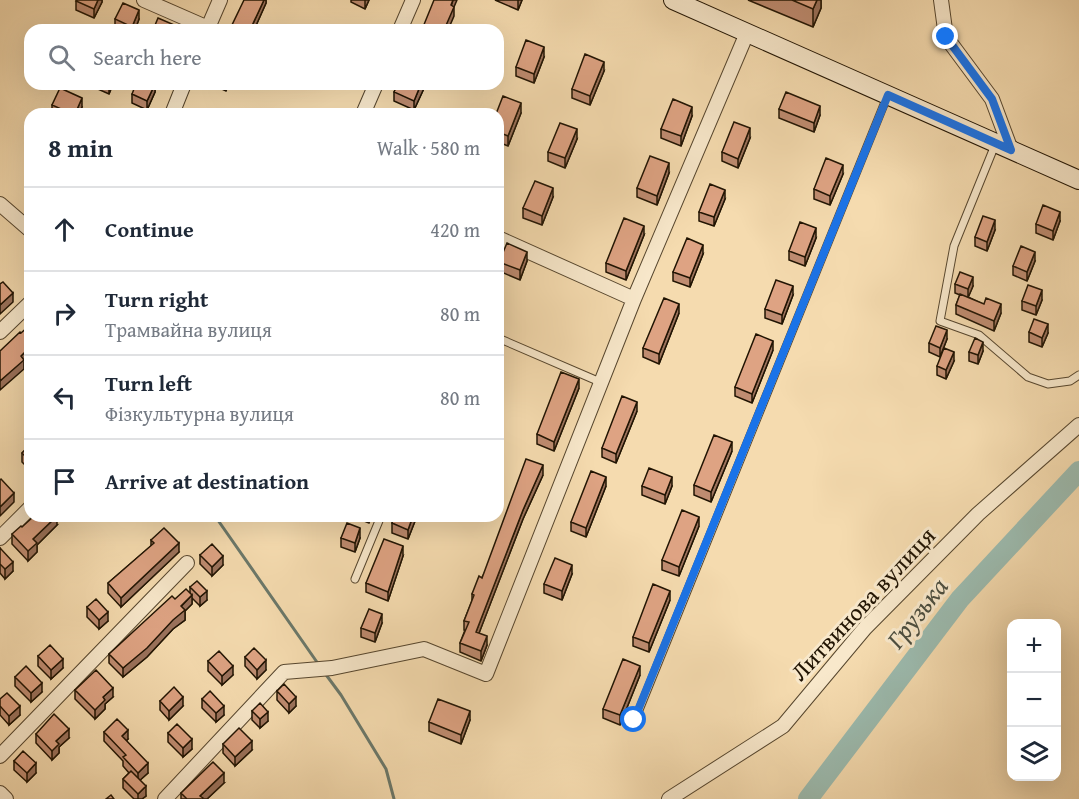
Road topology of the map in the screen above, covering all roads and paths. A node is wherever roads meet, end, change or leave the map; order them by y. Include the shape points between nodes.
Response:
1 (144, 0) edge
2 (220, 0) edge
3 (413, 0) edge
4 (673, 0) edge
5 (941, 0) edge
6 (197, 24) edge
7 (210, 24) edge
8 (403, 24) edge
9 (747, 33) junction
10 (182, 90) edge
11 (373, 90) edge
12 (888, 95) junction
13 (174, 108) edge
14 (366, 108) edge
15 (1003, 146) junction
16 (1079, 180) edge
17 (0, 204) edge
18 (24, 225) edge
19 (504, 241) edge
20 (634, 300) junction
21 (24, 309) edge
22 (0, 332) edge
23 (504, 341) edge
24 (1079, 375) edge
25 (600, 382) junction
26 (1079, 425) edge
27 (24, 514) edge
28 (379, 522) edge
29 (0, 538) edge
30 (186, 563) dead end
31 (355, 579) dead end
32 (634, 720) dead end
33 (0, 756) edge
34 (0, 793) edge
35 (6, 799) edge
36 (165, 799) edge
37 (669, 799) edge

1 - 6 street
2 - 7 street
3 - 8 street
4 - 9 street
5 - 15 street via 946,37 992,99
9 - 12 street
9 - 20 street
10 - 13 street
11 - 14 street
12 - 15 street
12 - 32 lane
15 - 16 street
15 - 24 lane via 954,246 940,321 980,335 1028,377 1048,384 1070,381
17 - 18 street
19 - 20 street
20 - 25 street
21 - 22 street
23 - 25 lane
25 - 36 street via 486,674 424,649 332,668 284,672
26 - 37 street, Литвинова вулиця via 978,514 865,628 783,726
27 - 29 street
28 - 31 lane
30 - 33 street
34 - 35 street

